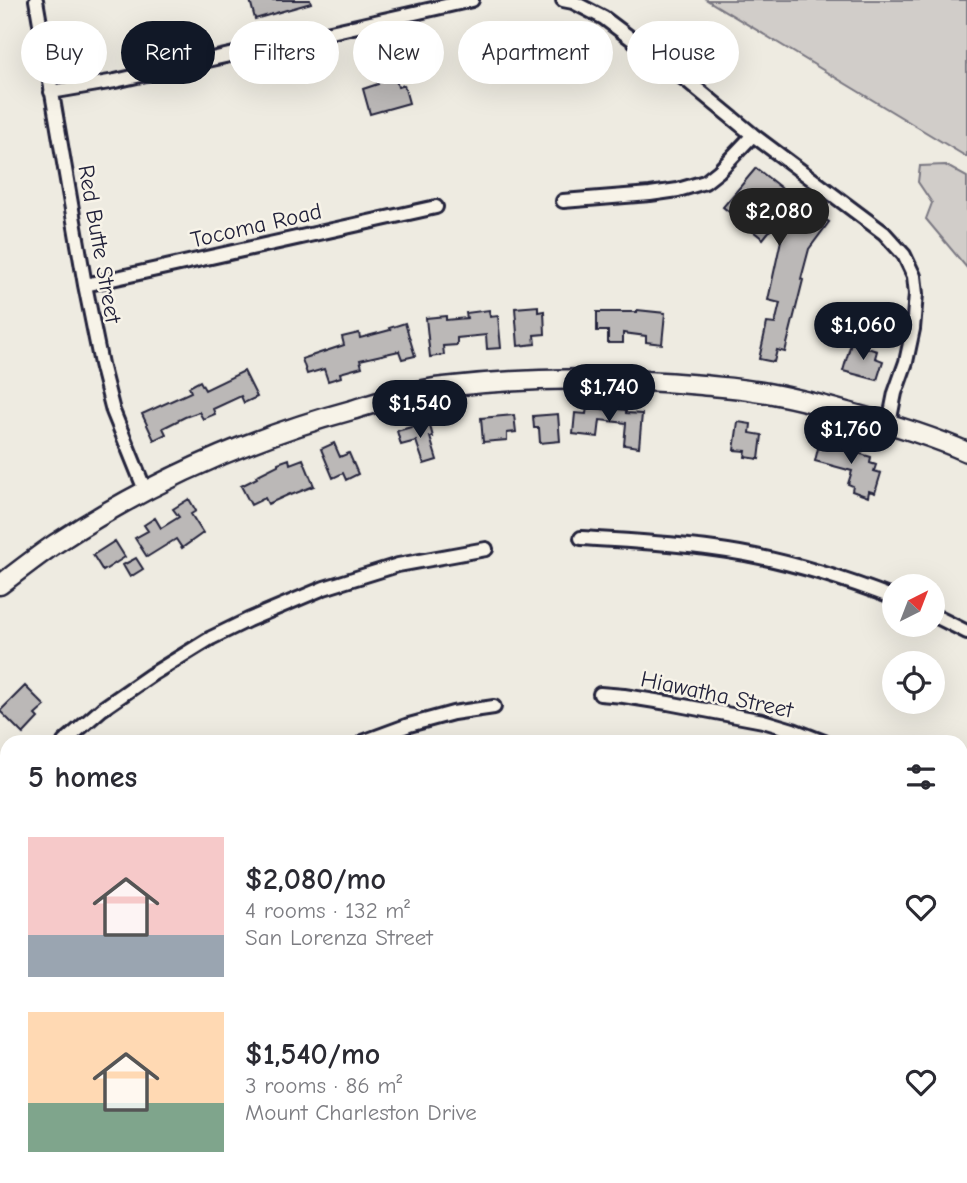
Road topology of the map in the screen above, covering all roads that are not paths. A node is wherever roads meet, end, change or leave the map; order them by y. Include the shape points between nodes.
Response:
1 (36, 0) edge
2 (472, 0) edge
3 (563, 0) edge
4 (51, 92) junction
5 (753, 135) junction
6 (563, 201) dead end
7 (436, 206) dead end
8 (85, 285) junction
9 (889, 423) junction
10 (967, 452) edge
11 (145, 490) junction
12 (581, 538) dead end
13 (486, 549) dead end
14 (0, 585) edge
15 (882, 594) edge
16 (945, 621) edge
17 (967, 632) edge
18 (600, 694) dead end
19 (494, 707) dead end
20 (72, 735) edge
21 (382, 735) edge
22 (806, 735) edge

1 - 4 street, Red Butte Street
2 - 4 street
3 - 5 street via 604,18
4 - 8 street, Red Butte Street
5 - 6 street via 705,182 650,194
5 - 9 street via 884,233 909,264 916,294 913,329
7 - 8 street, Tocoma Road
8 - 11 street, Red Butte Street via 113,411
9 - 10 street
9 - 11 street via 756,391 649,380 592,378 442,387 265,437
11 - 14 street via 53,545
12 - 15 street via 714,549 824,574
13 - 20 street via 398,565 324,588 248,620 151,675
16 - 17 street
18 - 22 street, Hiawatha Street via 763,721
19 - 21 street via 453,713

